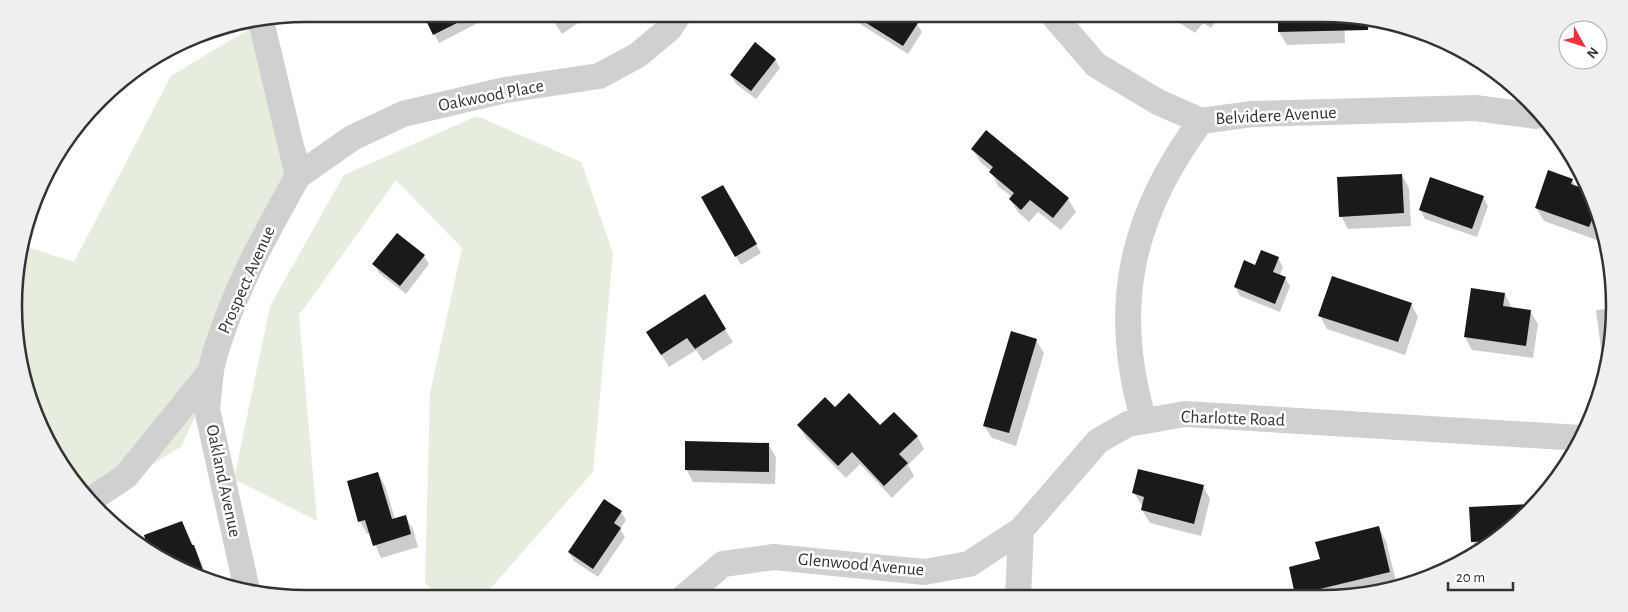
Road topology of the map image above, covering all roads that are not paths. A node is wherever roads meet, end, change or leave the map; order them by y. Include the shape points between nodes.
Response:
1 (673, 23) edge
2 (1060, 23) edge
3 (262, 26) edge
4 (1531, 115) edge
5 (1201, 121) junction
6 (298, 176) junction
7 (211, 371) junction
8 (1144, 421) junction
9 (1573, 438) edge
10 (96, 496) edge
11 (1021, 530) junction
12 (245, 583) edge
13 (692, 590) edge
14 (1018, 590) edge

1 - 6 street, Oakwood Place via 638,55 600,76 506,90 403,114 352,138
2 - 5 street, Belvidere Avenue via 1096,65 1158,102
3 - 6 street
4 - 5 street, Belvidere Avenue via 1475,108 1252,114
5 - 8 street via 1163,177 1139,237 1132,269 1128,333 1131,366
6 - 7 street, Prospect Avenue via 255,254 228,316
7 - 10 street, Prospect Avenue via 126,476
7 - 12 street, Oakland Avenue via 207,410
8 - 9 street, Charlotte Road via 1185,414
8 - 11 street, Glenwood Avenue via 1128,424 1098,441
11 - 13 street, Glenwood Avenue via 969,564 924,572 774,557 723,564
11 - 14 street

